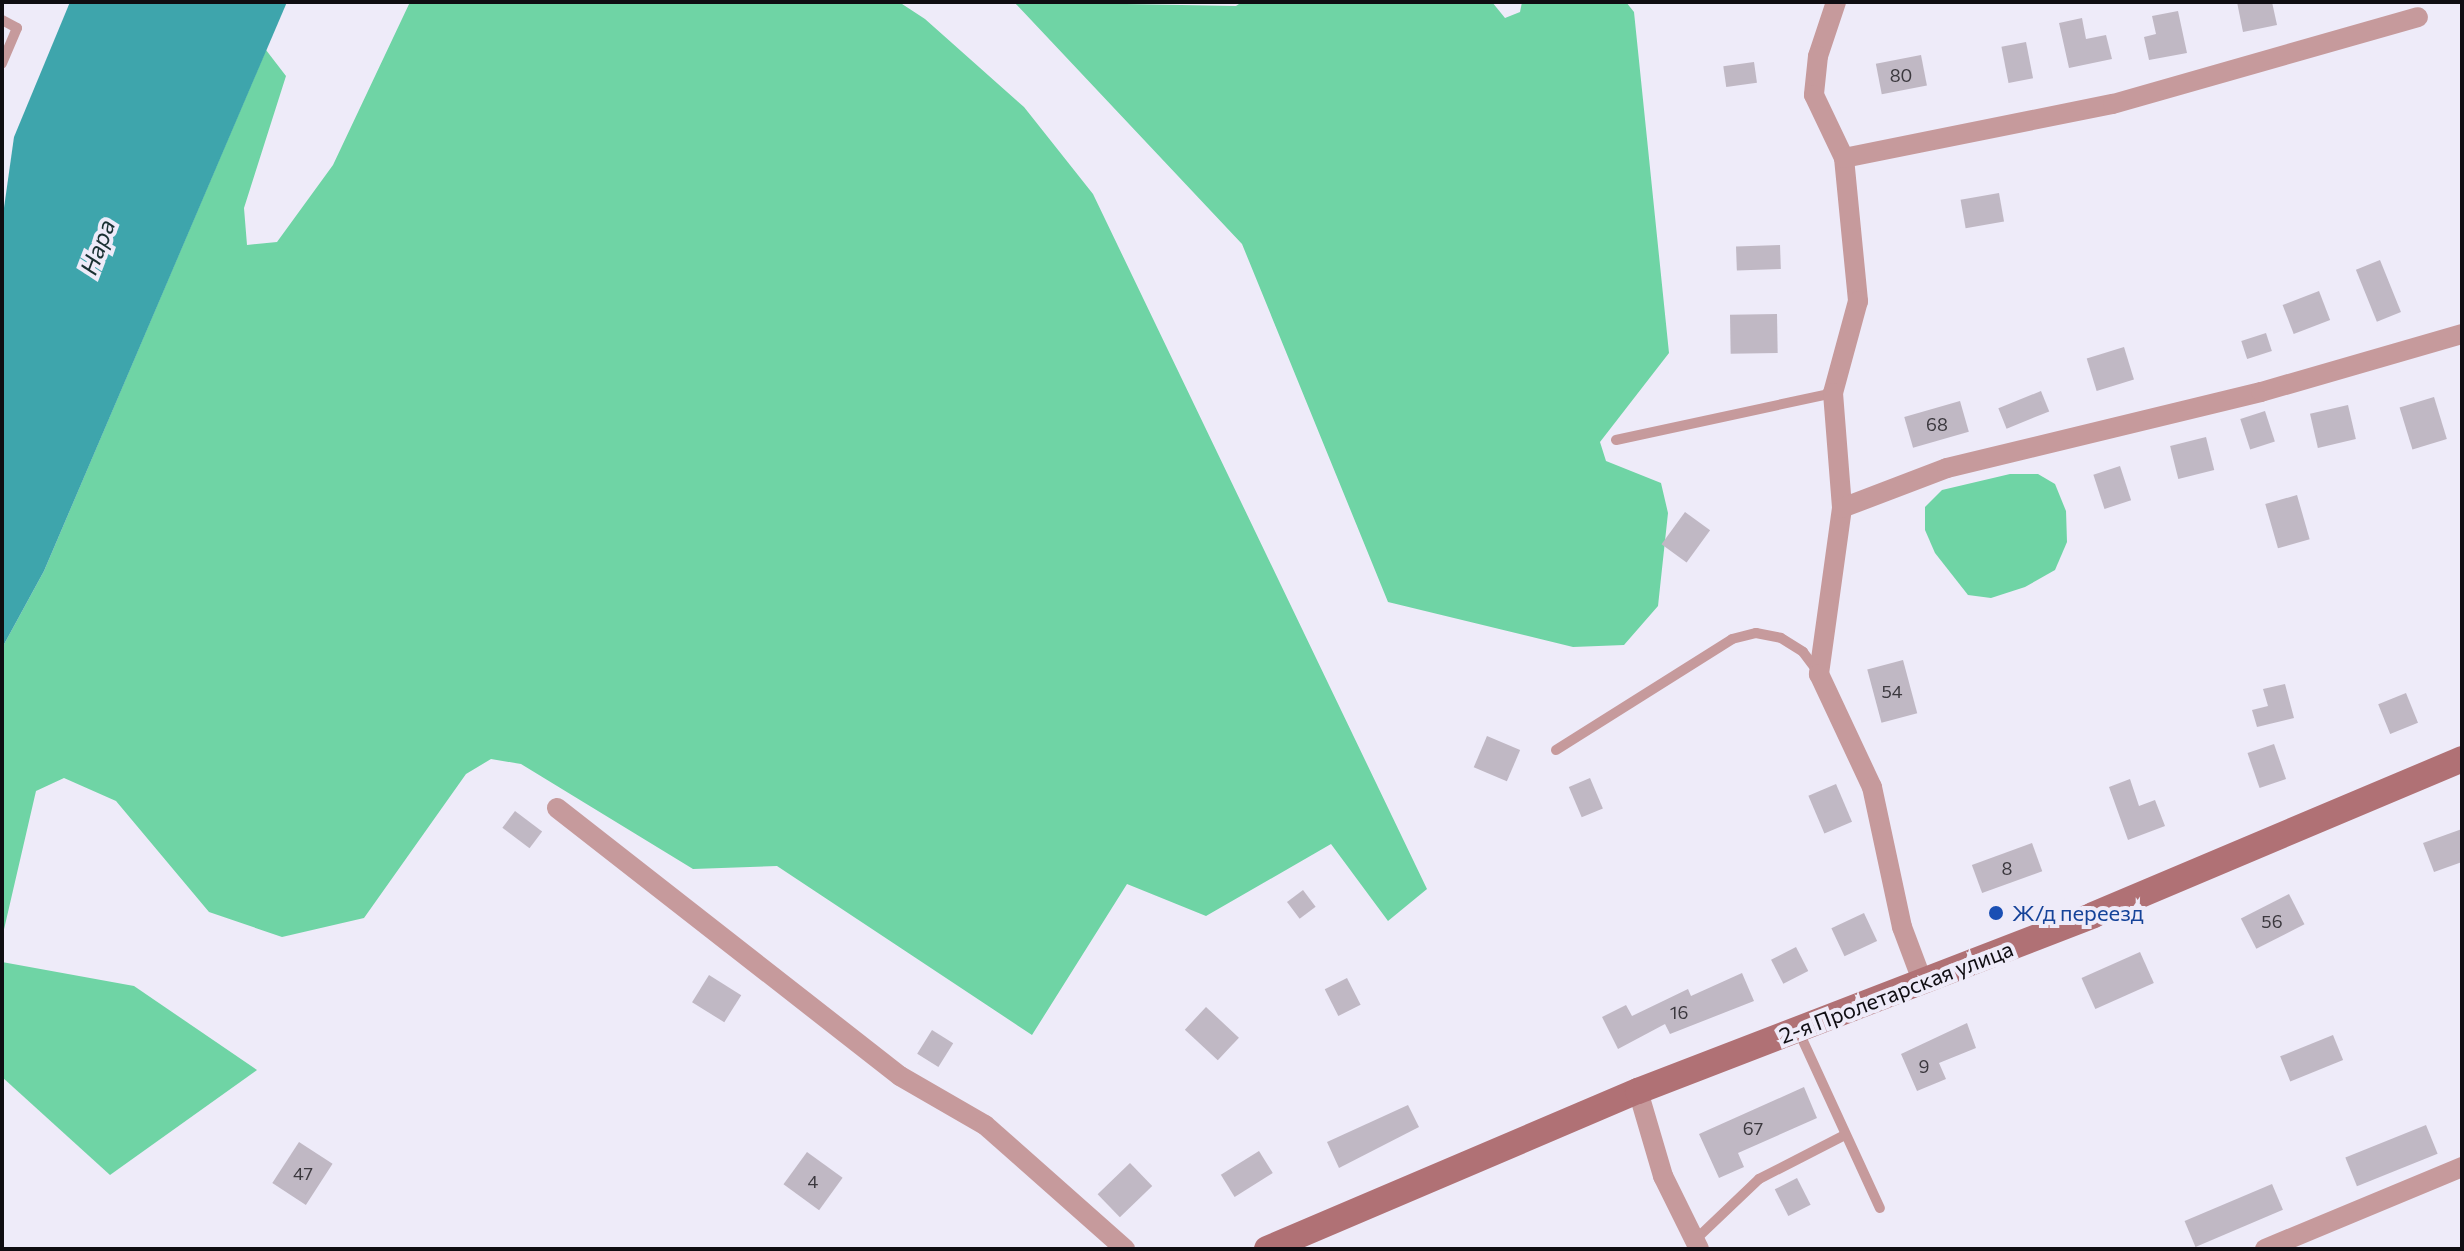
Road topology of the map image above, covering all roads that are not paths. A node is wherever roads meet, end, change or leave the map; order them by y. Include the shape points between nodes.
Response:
1 (1836, 2) edge
2 (2418, 17) dead end
3 (2, 20) edge
4 (2, 64) edge
5 (1844, 158) junction
6 (2462, 334) edge
7 (1833, 393) junction
8 (1616, 440) dead end
9 (1842, 508) junction
10 (1819, 674) junction
11 (1556, 750) dead end
12 (2462, 759) edge
13 (557, 808) dead end
14 (1923, 983) junction
15 (1798, 1030) junction
16 (1638, 1091) junction
17 (1845, 1135) junction
18 (2462, 1167) edge
19 (1880, 1208) dead end
20 (1697, 1245) edge
21 (1125, 1249) edge
22 (1267, 1249) edge
23 (2265, 1249) edge

1 - 5 street via 1818,56 1814,95
2 - 5 street via 2113,104
3 - 4 lane via 17,28
5 - 7 street via 1858,301
6 - 9 street via 2261,392 1947,468
7 - 8 lane
7 - 9 street
9 - 10 street
10 - 11 lane via 1803,652 1781,638 1756,633 1732,639
10 - 14 street via 1872,787 1896,903
12 - 14 main road, 2-я Пролетарская улица
13 - 21 street via 900,1076 985,1125
14 - 15 main road, 2-я Пролетарская улица
15 - 16 main road, 2-я Пролетарская улица
15 - 17 lane
16 - 20 street via 1663,1176
16 - 22 main road, 2-я Пролетарская улица
17 - 19 lane
17 - 20 lane via 1759,1179
18 - 23 street

